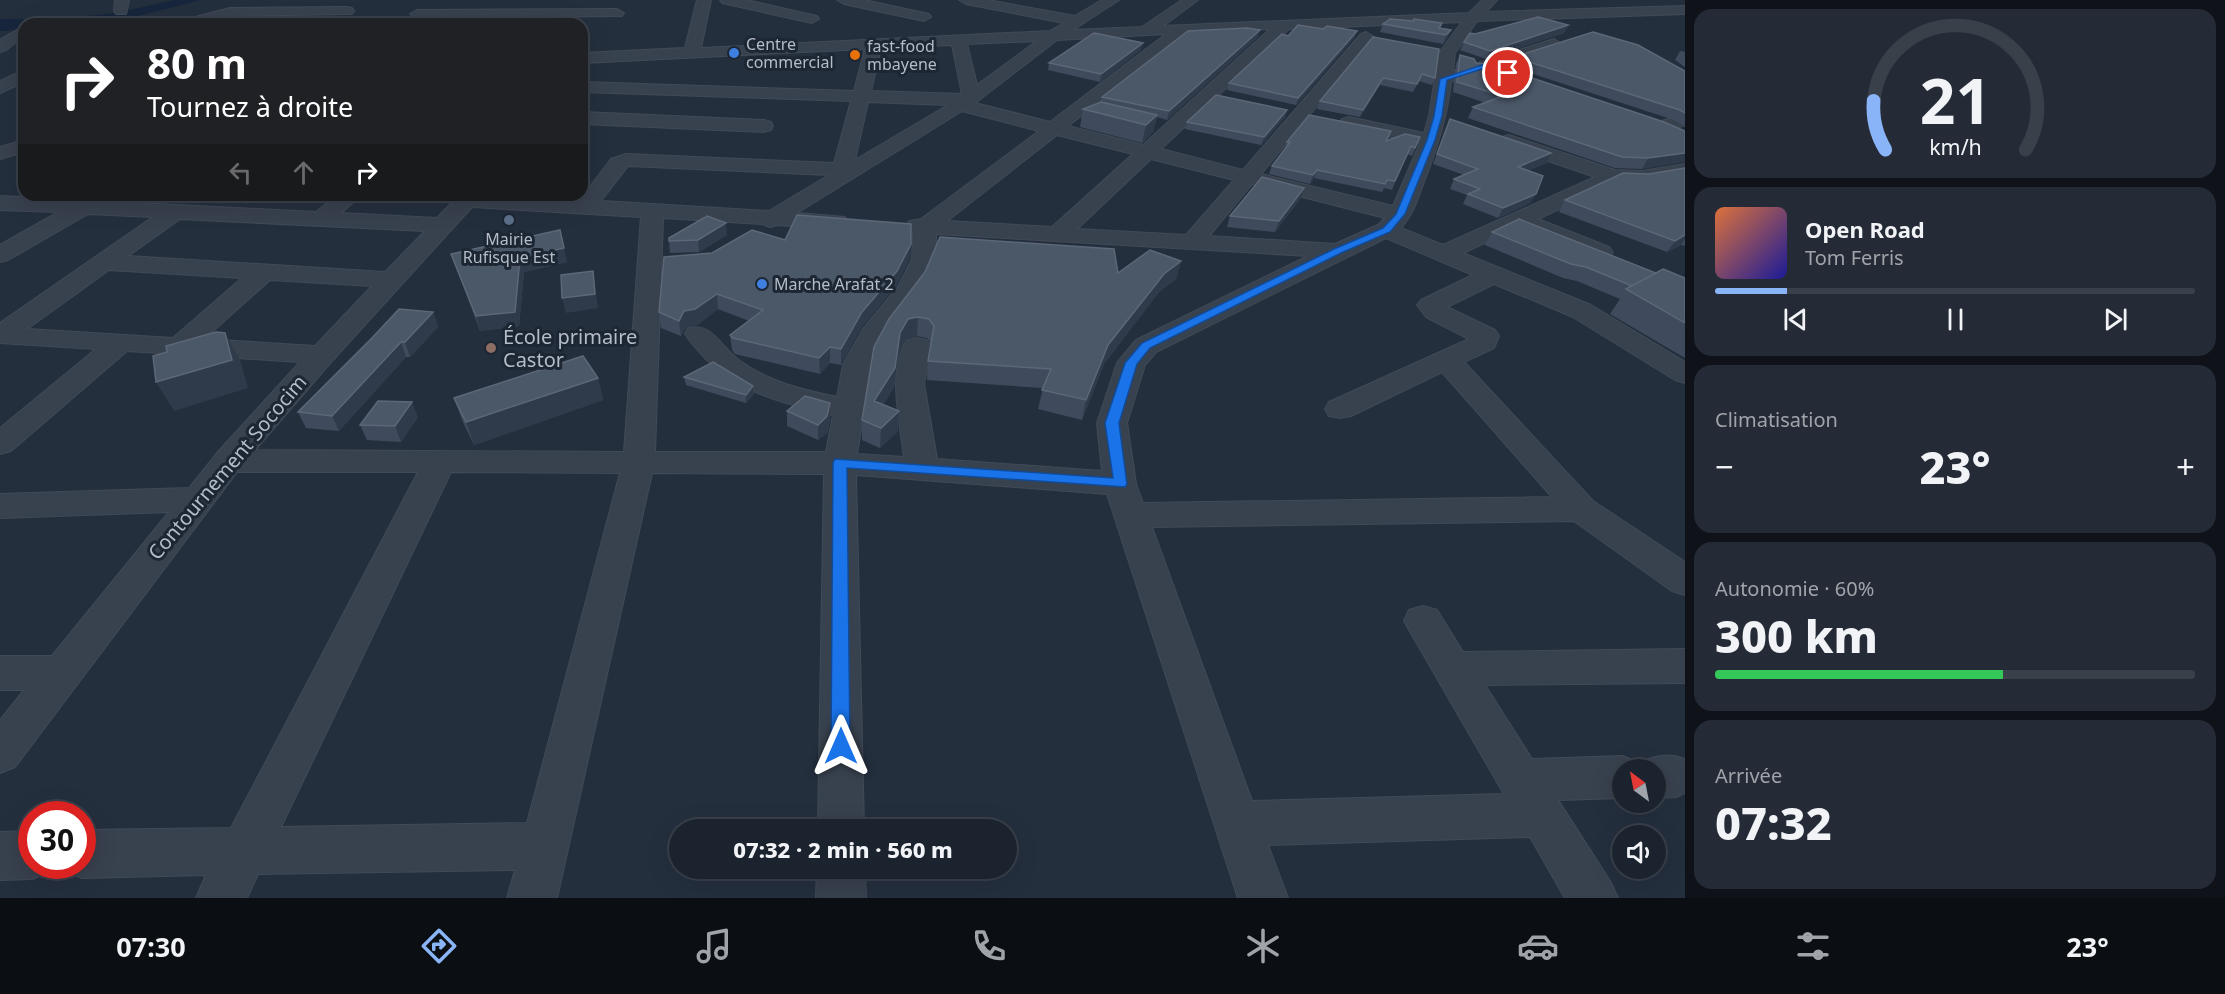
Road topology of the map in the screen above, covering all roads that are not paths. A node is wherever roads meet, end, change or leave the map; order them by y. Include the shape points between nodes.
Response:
1 (362, 0) edge
2 (434, 0) edge
3 (704, 0) edge
4 (727, 0) edge
5 (966, 0) edge
6 (1087, 0) edge
7 (1191, 0) edge
8 (1490, 0) edge
9 (1552, 0) edge
10 (853, 1) edge
11 (748, 2) edge
12 (1109, 2) edge
13 (1353, 5) dead end
14 (621, 6) edge
15 (347, 12) junction
16 (1642, 12) junction
17 (1263, 13) dead end
18 (1680, 14) edge
19 (1533, 16) junction
20 (208, 18) edge
21 (338, 18) edge
22 (413, 18) edge
23 (507, 18) edge
24 (1472, 18) junction
25 (766, 19) junction
26 (812, 19) dead end
27 (920, 19) junction
28 (1076, 21) junction
29 (1354, 21) junction
30 (1285, 24) junction
31 (1250, 26) junction
32 (588, 27) edge
33 (976, 27) dead end
34 (1183, 29) junction
35 (1146, 31) junction
36 (1054, 35) junction
37 (1366, 37) junction
38 (988, 38) junction
39 (958, 39) junction
40 (940, 40) junction
41 (1386, 41) edge
42 (896, 42) junction
43 (599, 43) dead end
44 (874, 44) junction
45 (1428, 47) edge
46 (791, 48) junction
47 (764, 49) junction
48 (714, 52) junction
49 (1448, 52) junction
50 (692, 53) junction
51 (588, 56) edge
52 (588, 61) edge
53 (1485, 66) junction
54 (1508, 73) edge
55 (1444, 79) junction
56 (588, 87) edge
57 (688, 90) junction
58 (776, 93) junction
59 (1209, 94) junction
60 (861, 96) junction
61 (1232, 99) edge
62 (966, 101) junction
63 (1080, 108) junction
64 (1278, 109) edge
65 (1103, 113) edge
66 (1301, 113) junction
67 (1438, 116) junction
68 (588, 118) edge
69 (1685, 119) edge
70 (1149, 123) edge
71 (1460, 124) edge
72 (764, 126) junction
73 (1053, 128) junction
74 (1172, 129) junction
75 (1493, 135) edge
76 (1685, 136) edge
77 (0, 138) edge
78 (18, 139) edge
79 (1431, 140) junction
80 (18, 148) edge
81 (1147, 152) junction
82 (0, 153) edge
83 (752, 165) junction
84 (848, 170) junction
85 (1685, 170) edge
86 (1612, 176) junction
87 (1248, 177) junction
88 (131, 201) edge
89 (234, 201) edge
90 (343, 201) edge
91 (465, 201) edge
92 (516, 201) edge
93 (0, 203) edge
94 (586, 207) junction
95 (82, 208) junction
96 (118, 209) junction
97 (652, 211) junction
98 (175, 212) junction
99 (217, 214) junction
100 (774, 218) junction
101 (321, 219) junction
102 (1518, 219) junction
103 (1393, 222) junction
104 (855, 223) edge
105 (441, 225) junction
106 (890, 225) edge
107 (925, 227) junction
108 (1058, 234) junction
109 (745, 237) edge
110 (1192, 242) junction
111 (1338, 251) junction
112 (1445, 253) junction
113 (0, 255) edge
114 (1616, 258) edge
115 (104, 262) junction
116 (263, 273) junction
117 (1495, 273) junction
118 (391, 280) junction
119 (698, 334) dead end
120 (0, 335) edge
121 (120, 342) junction
122 (180, 346) junction
123 (917, 346) dead end
124 (322, 355) junction
125 (1446, 359) junction
126 (1685, 374) edge
127 (1340, 409) dead end
128 (850, 410) junction
129 (0, 444) edge
130 (228, 461) junction
131 (440, 461) junction
132 (639, 461) junction
133 (840, 463) junction
134 (921, 469) junction
135 (197, 499) junction
136 (1126, 499) junction
137 (0, 506) edge
138 (1581, 509) junction
139 (1685, 581) edge
140 (1423, 621) dead end
141 (1685, 666) edge
142 (1452, 669) junction
143 (0, 673) edge
144 (62, 673) junction
145 (0, 753) edge
146 (1612, 779) edge
147 (1531, 797) junction
148 (841, 819) edge
149 (1238, 824) junction
150 (545, 846) junction
151 (244, 851) junction
152 (96, 854) edge
153 (18, 855) edge
154 (0, 856) edge
155 (841, 879) edge
156 (221, 898) edge
157 (532, 898) edge
158 (841, 898) edge
159 (1263, 898) edge
160 (1593, 898) edge

1 - 15 street
2 - 22 street
3 - 50 street
4 - 11 street
5 - 28 street
6 - 12 street
7 - 35 street
8 - 24 street
9 - 16 street
10 - 27 street via 924,17
11 - 25 street
12 - 28 street
13 - 29 street via 1348,10
14 - 23 street
14 - 32 street via 609,27
15 - 20 street via 230,12
15 - 21 street
16 - 18 street
16 - 19 street
17 - 31 street
19 - 24 street
19 - 53 street via 1575,34
24 - 29 street
24 - 49 street
25 - 26 street
25 - 47 street
27 - 40 street via 939,23
27 - 42 street via 903,27
28 - 36 street
29 - 30 street
29 - 37 street
30 - 31 street
30 - 59 street
31 - 34 street
33 - 38 street
34 - 35 street
34 - 63 street
35 - 36 street
36 - 38 street
36 - 62 street
37 - 41 street
37 - 66 street
38 - 39 street
39 - 40 street
39 - 62 street
40 - 42 street
42 - 44 street
43 - 51 street
44 - 46 street
44 - 60 street
45 - 49 street
46 - 47 street
46 - 58 street
47 - 48 street
48 - 50 street
48 - 57 street
49 - 53 street
49 - 55 street
50 - 52 street
53 - 54 street
53 - 55 street
55 - 67 street
56 - 57 street
57 - 58 street
58 - 60 street
58 - 72 street
59 - 61 street
59 - 74 street
60 - 62 street
60 - 84 street
62 - 73 street
62 - 84 street
63 - 65 street
63 - 73 street
64 - 66 street
66 - 79 street
66 - 87 street
67 - 71 street
67 - 79 street
68 - 72 street
69 - 76 street via 1660,124
70 - 74 street
72 - 83 street
73 - 81 street
73 - 107 street
74 - 81 street
75 - 86 street
77 - 78 street
79 - 103 street
80 - 82 street
81 - 87 street
81 - 108 street
83 - 84 street
83 - 94 street via 626,160 618,163
84 - 100 street
85 - 86 street via 1642,177
86 - 102 street
87 - 103 street
87 - 110 street
88 - 96 street
89 - 99 street
90 - 101 street
91 - 105 street, Contournement Sococim
92 - 94 street
93 - 95 street
94 - 97 street
95 - 96 street
95 - 113 street
96 - 98 street
97 - 100 street
97 - 132 street via 660,263
98 - 99 street
98 - 115 street
99 - 101 street
100 - 104 street
100 - 109 street
101 - 105 street
102 - 112 street
102 - 114 street
103 - 111 street
103 - 112 street
105 - 118 street, Contournement Sococim
106 - 107 street
107 - 108 street
107 - 128 street via 924,259 909,289 873,334 857,365
108 - 110 street
110 - 111 street
111 - 136 street via 1146,346 1131,363 1112,423
112 - 117 street
115 - 116 street
115 - 120 street
116 - 118 street
116 - 122 street
117 - 125 street via 1430,305 1485,336 1484,342
117 - 126 street via 1582,311
118 - 124 street, Contournement Sococim
119 - 128 street via 732,370 767,390
120 - 121 street
121 - 122 street
121 - 129 street
122 - 124 street
123 - 134 street via 910,384
124 - 130 street, Contournement Sococim
125 - 127 street
125 - 138 street
128 - 133 street
130 - 131 street
130 - 135 street, Contournement Sococim
131 - 132 street
131 - 151 street
132 - 133 street
132 - 150 street
133 - 134 street
133 - 148 street
134 - 136 street
135 - 137 street
135 - 144 street, Contournement Sococim
136 - 138 street
136 - 149 street
138 - 139 street
140 - 142 street
141 - 142 street
142 - 147 street
143 - 144 street
144 - 145 street, Contournement Sococim
146 - 147 street
147 - 149 street
147 - 160 street
149 - 159 street
150 - 151 street
150 - 157 street
151 - 152 street
151 - 156 street
153 - 154 street
155 - 158 street

